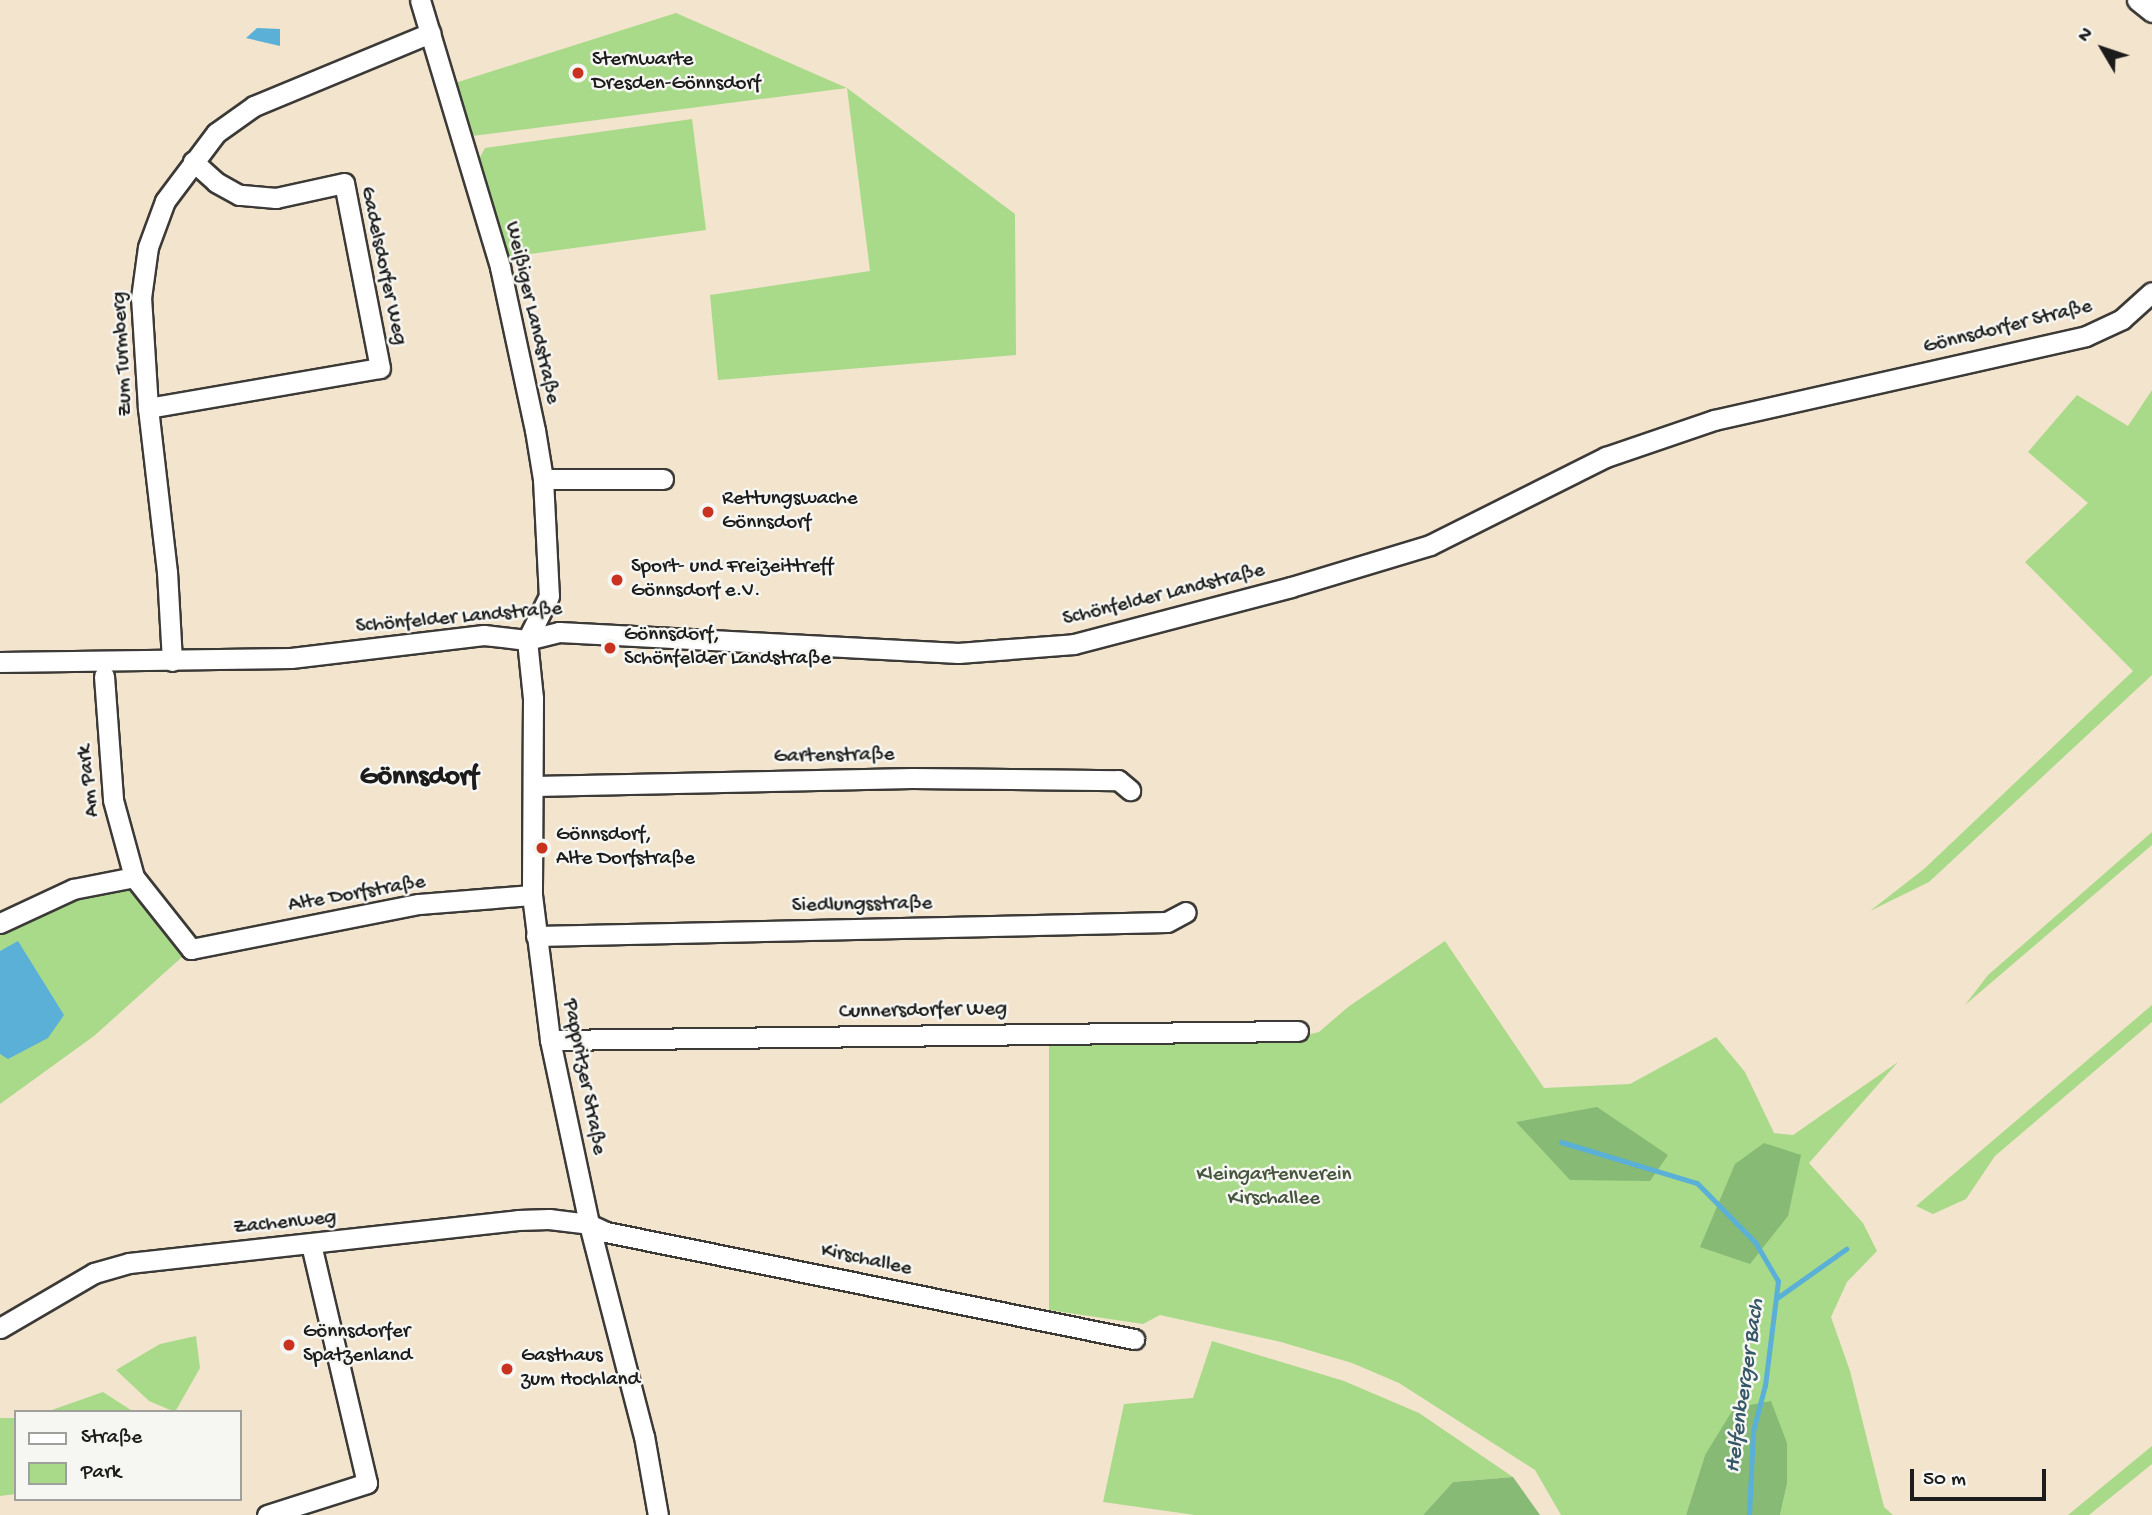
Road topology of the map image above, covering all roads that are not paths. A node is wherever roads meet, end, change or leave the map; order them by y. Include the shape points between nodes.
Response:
1 (420, 0) edge
2 (2137, 0) edge
3 (2152, 12) edge
4 (430, 33) junction
5 (193, 161) junction
6 (2152, 292) edge
7 (148, 408) junction
8 (543, 479) junction
9 (663, 479) dead end
10 (1291, 587) joint
11 (527, 640) junction
12 (172, 661) junction
13 (0, 662) edge
14 (104, 677) dead end
15 (534, 786) junction
16 (1130, 790) dead end
17 (134, 877) junction
18 (533, 895) junction
19 (1186, 912) dead end
20 (0, 923) edge
21 (536, 936) junction
22 (191, 949) joint
23 (1298, 1031) dead end
24 (550, 1040) junction
25 (589, 1224) junction
26 (311, 1244) junction
27 (0, 1328) edge
28 (1134, 1339) dead end
29 (267, 1515) edge
30 (657, 1515) edge

1 - 4 street, Weißiger Landstraße
2 - 3 street
4 - 5 street, Zum Turmberg via 254,106 216,134
4 - 8 street, Weißiger Landstraße via 500,267
5 - 7 street, Zum Turmberg via 165,201 148,247 141,298
5 - 7 street, Gadelsdorfer Weg via 239,195 276,198 344,183 380,368
6 - 10 street, Gönnsdorfer Straße via 2122,319 2086,336 1748,410 1654,439 1606,457 1430,545
7 - 12 street, Zum Turmberg
8 - 9 street
8 - 11 street, Weißiger Landstraße via 549,596
10 - 11 street, Schönfelder Landstraße via 1130,632 1017,650 958,653 559,632
11 - 12 street, Schönfelder Landstraße via 484,635 291,659
11 - 15 street, Pappritzer Straße
12 - 13 street, Schönfelder Landstraße
14 - 17 street, Am Park via 113,800
15 - 16 street, Gartenstraße via 912,778 1118,780
15 - 18 street, Pappritzer Straße
17 - 20 street via 73,889
17 - 22 street, Am Park
18 - 21 street, Pappritzer Straße
18 - 22 street, Alte Dorfstraße via 419,904
19 - 21 street, Siedlungsstraße via 1167,922
21 - 24 street, Pappritzer Straße
23 - 24 street, Cunnersdorfer Weg
24 - 25 street, Pappritzer Straße
25 - 26 street, Zachenweg via 518,1220
25 - 28 street, Kirschallee via 606,1232
25 - 30 street, Pappritzer Straße via 644,1436
26 - 27 street, Zachenweg via 129,1263 94,1273
26 - 29 street via 368,1483

